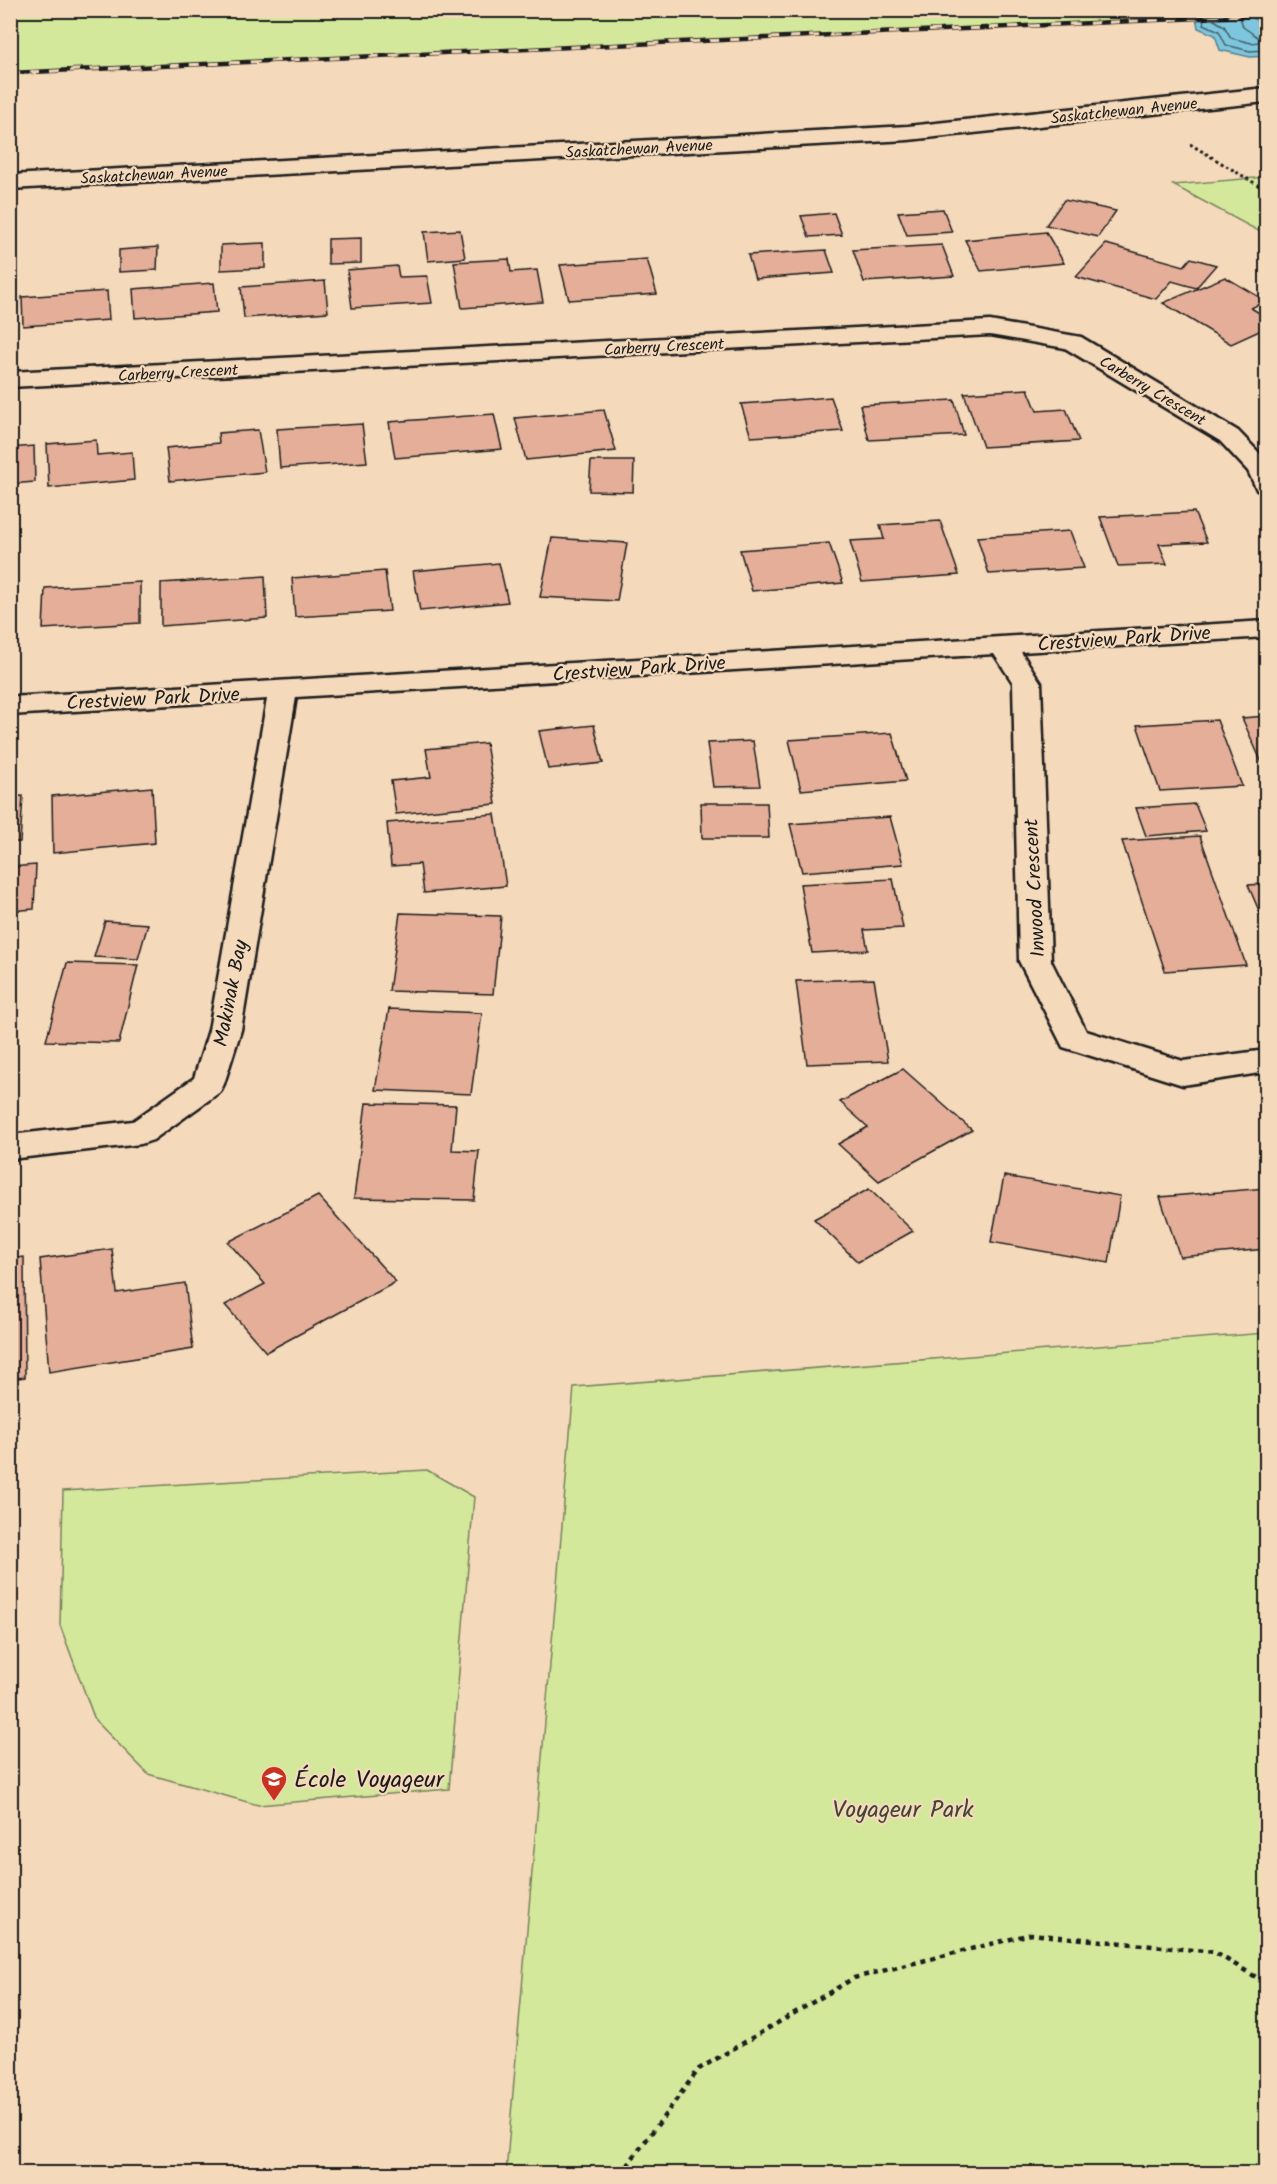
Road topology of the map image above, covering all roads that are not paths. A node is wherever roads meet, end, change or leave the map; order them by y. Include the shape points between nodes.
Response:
1 (1266, 95) edge
2 (10, 182) edge
3 (10, 381) edge
4 (1266, 484) edge
5 (1266, 629) edge
6 (1003, 646) junction
7 (283, 690) junction
8 (10, 706) edge
9 (1266, 1061) edge
10 (10, 1147) edge

1 - 2 street, Saskatchewan Avenue via 909,133
3 - 4 street, Carberry Crescent via 990,328 1072,342 1229,436 1260,468
5 - 6 street, Crestview Park Drive
6 - 7 street, Crestview Park Drive
6 - 9 street, Inwood Crescent via 1027,683 1035,961 1074,1039 1183,1073
7 - 8 street, Crestview Park Drive
7 - 10 street, Makinak Bay via 225,1030 208,1084 141,1132

